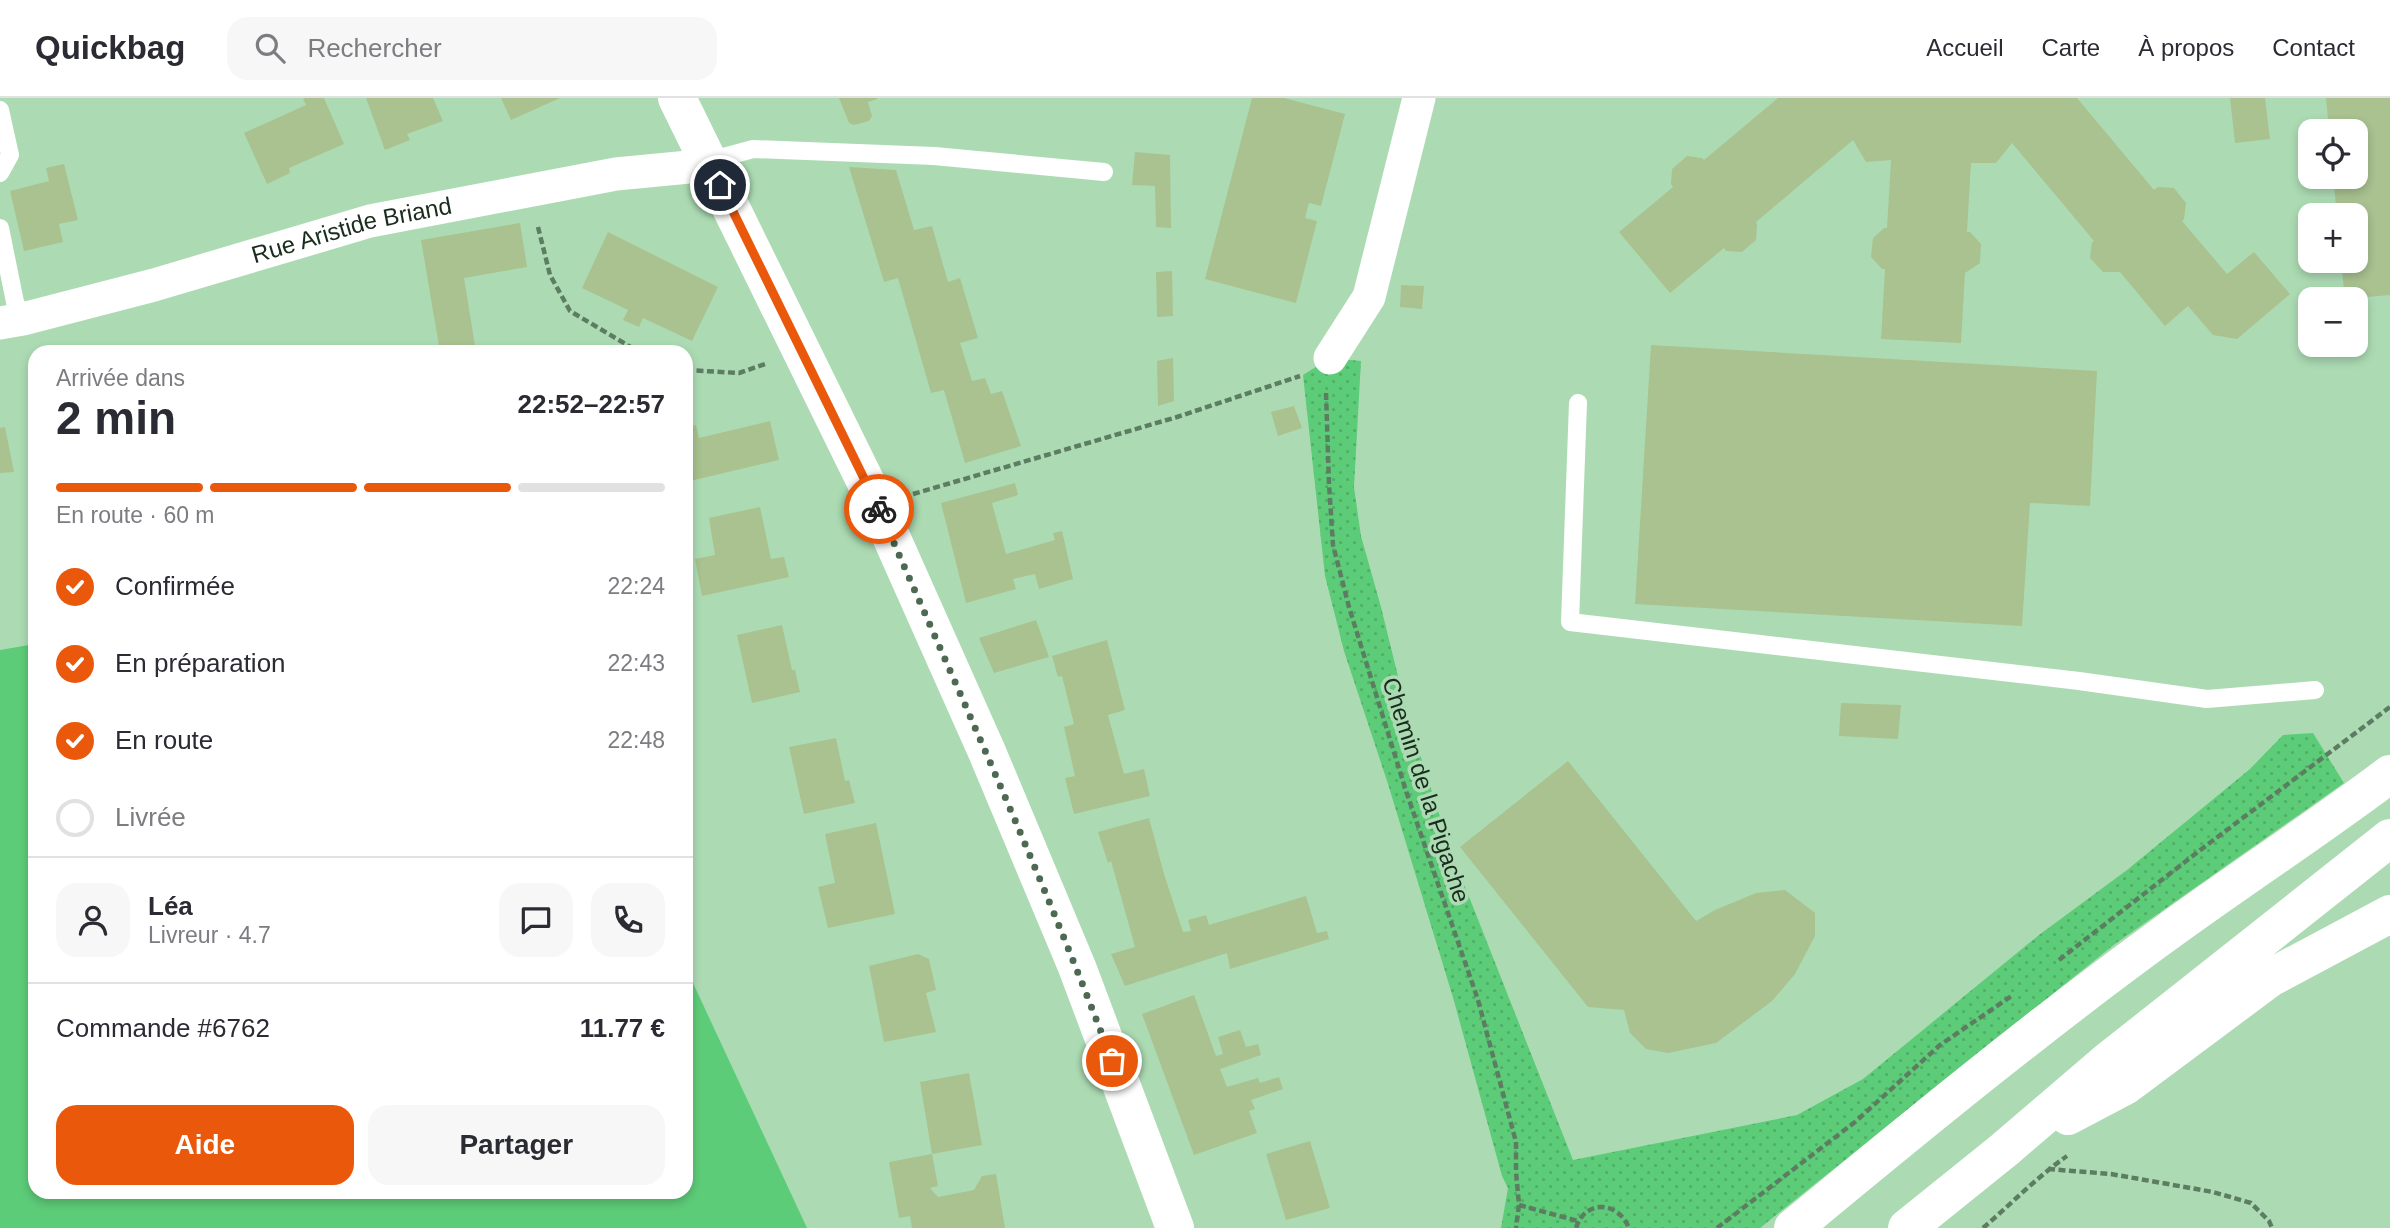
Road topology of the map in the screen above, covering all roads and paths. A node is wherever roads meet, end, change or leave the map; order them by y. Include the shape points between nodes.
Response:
1 (677, 98) edge
2 (1419, 98) edge
3 (0, 110) edge
4 (709, 161) junction
5 (1104, 172) dead end
6 (0, 173) edge
7 (529, 191) junction
8 (0, 228) edge
9 (11, 321) edge
10 (627, 345) edge
11 (802, 351) junction
12 (1330, 358) junction
13 (693, 370) edge
14 (1578, 403) dead end
15 (877, 505) junction
16 (2315, 690) dead end
17 (2390, 774) edge
18 (2390, 838) edge
19 (2390, 915) edge
20 (2004, 1150) junction
21 (2048, 1169) dead end
22 (1519, 1205) junction
23 (1578, 1221) junction
24 (1175, 1228) edge
25 (1516, 1228) edge
26 (1576, 1228) edge
27 (1629, 1228) edge
28 (1793, 1228) edge
29 (1907, 1228) edge
30 (2273, 1228) edge

1 - 4 main road
2 - 12 street via 1369,297
3 - 6 lane via 10,155
4 - 5 lane via 753,149 934,156
4 - 7 street, Rue Aristide Briand
4 - 11 main road
7 - 9 street, Rue Aristide Briand via 370,221 154,285
7 - 10 path via 550,275 570,312
8 - 9 lane via 15,302
11 - 13 path via 738,373
11 - 15 main road
12 - 15 path via 1303,375 1177,417
12 - 22 path, Chemin de la Pigache via 1325,410 1334,545 1406,791 1478,1000 1516,1142
14 - 16 lane via 1570,622 2207,699
15 - 24 main road via 1077,967
17 - 28 main road via 2165,933 1942,1105
18 - 20 main road via 2108,1061
19 - 20 main road via 2270,978 2124,1086
20 - 29 main road
21 - 30 path via 2111,1174 2213,1192 2251,1203
22 - 23 path
22 - 25 path, Chemin de la Pigache
23 - 26 path
23 - 27 path via 1586,1212 1606,1206 1624,1217

